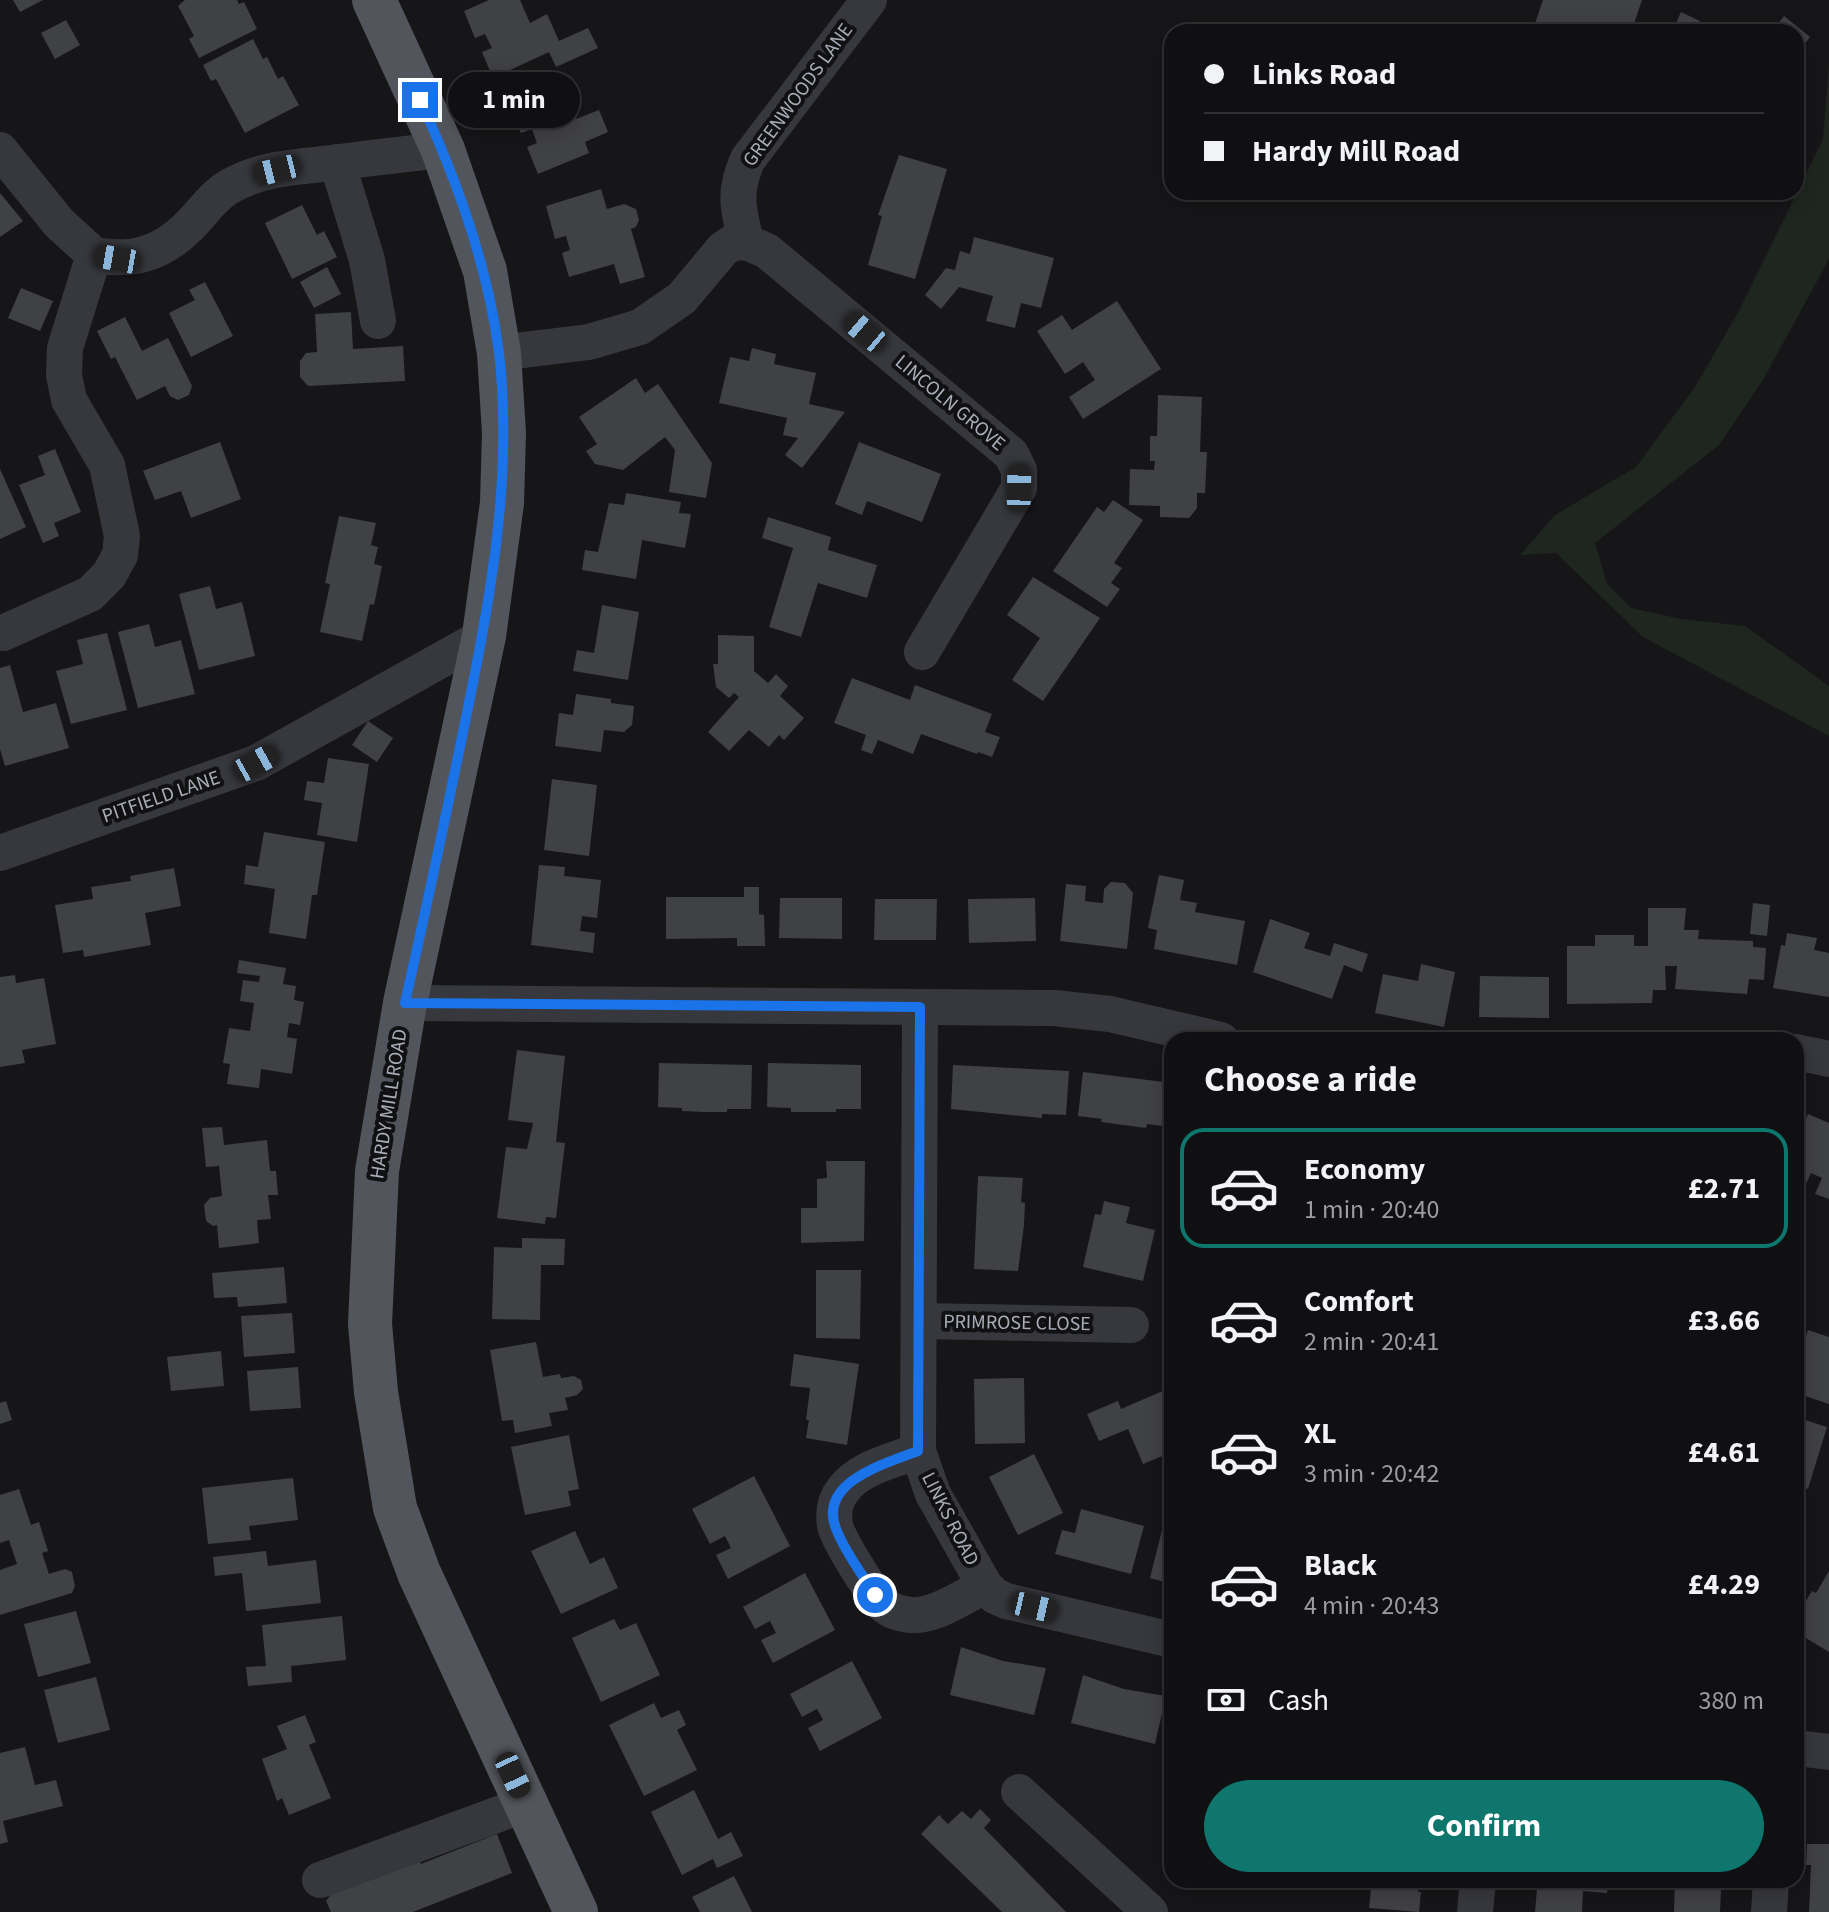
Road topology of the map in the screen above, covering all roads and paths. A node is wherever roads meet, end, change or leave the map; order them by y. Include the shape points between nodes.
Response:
1 (374, 0) edge
2 (869, 0) edge
3 (0, 150) edge
4 (443, 150) junction
5 (337, 162) junction
6 (746, 242) junction
7 (94, 255) junction
8 (378, 321) dead end
9 (499, 353) junction
10 (3, 633) dead end
11 (484, 636) junction
12 (922, 652) dead end
13 (0, 853) edge
14 (405, 1003) junction
15 (920, 1007) junction
16 (1187, 1032) edge
17 (1804, 1054) edge
18 (1829, 1059) edge
19 (919, 1321) junction
20 (1120, 1332) dead end
21 (918, 1451) junction
22 (985, 1586) junction
23 (1164, 1638) edge
24 (1804, 1749) edge
25 (1829, 1752) edge
26 (1019, 1792) dead end
27 (526, 1804) junction
28 (320, 1880) dead end
29 (1477, 1888) edge
30 (1770, 1888) edge
31 (576, 1912) edge
32 (1150, 1912) edge
33 (1475, 1912) edge
34 (1769, 1912) edge

1 - 4 main road, HARDY MILL ROAD
2 - 6 street, GREENWOODS LANE via 748,159 736,199
3 - 7 street via 59,223
4 - 5 street
4 - 9 main road, HARDY MILL ROAD via 485,271
5 - 7 street via 247,177 216,197 169,244 138,257
5 - 8 street via 367,260
6 - 9 street via 723,249 682,298 640,327 589,342
6 - 12 street, LINCOLN GROVE via 767,251 1011,454 1019,470 1019,488
7 - 10 street via 65,348 64,375 69,400 107,465 122,536 120,555 90,594 41,599
9 - 11 main road, HARDY MILL ROAD via 502,503
11 - 13 street, PITFIELD LANE via 256,763
11 - 14 main road, HARDY MILL ROAD
14 - 15 street
14 - 27 main road, HARDY MILL ROAD via 377,1171 372,1254 370,1324 384,1456 395,1508 419,1573
15 - 16 street via 1054,1008 1110,1014
15 - 19 street, LINKS ROAD
17 - 18 street
19 - 20 street, PRIMROSE CLOSE
19 - 21 street, LINKS ROAD
21 - 22 street, LINKS ROAD via 933,1494
21 - 22 street, LINKS ROAD via 853,1479 834,1510 835,1529 875,1595 897,1613 933,1611
22 - 23 street, LINKS ROAD via 1006,1601
24 - 25 street
26 - 32 street
27 - 28 street
27 - 31 main road, HARDY MILL ROAD
29 - 33 street
30 - 34 street

